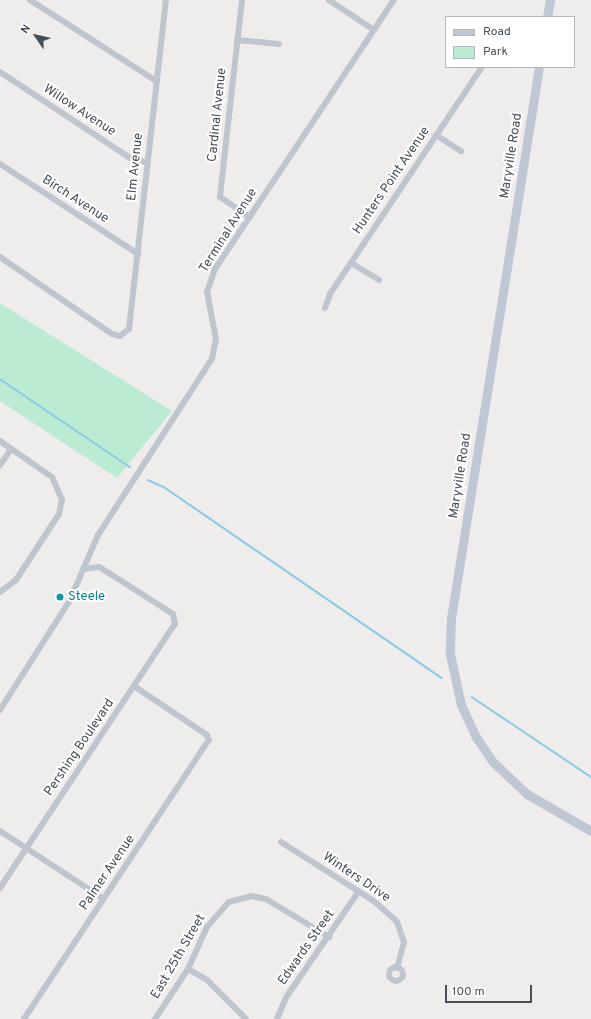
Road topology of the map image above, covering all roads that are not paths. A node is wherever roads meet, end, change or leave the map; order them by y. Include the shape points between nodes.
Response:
1 (30, 0) edge
2 (166, 0) edge
3 (242, 0) edge
4 (329, 0) edge
5 (394, 0) edge
6 (550, 0) edge
7 (548, 16) edge
8 (374, 30) junction
9 (237, 40) junction
10 (279, 44) dead end
11 (481, 68) edge
12 (539, 68) edge
13 (0, 72) edge
14 (156, 81) junction
15 (436, 134) junction
16 (461, 151) dead end
17 (147, 163) junction
18 (0, 164) edge
19 (250, 217) junction
20 (138, 254) junction
21 (0, 257) edge
22 (351, 263) junction
23 (379, 280) dead end
24 (325, 308) dead end
25 (0, 441) edge
26 (11, 448) junction
27 (0, 465) edge
28 (83, 569) junction
29 (0, 592) edge
30 (134, 686) junction
31 (0, 710) edge
32 (0, 831) edge
33 (591, 831) edge
34 (281, 842) dead end
35 (26, 848) junction
36 (0, 888) edge
37 (359, 891) junction
38 (104, 899) junction
39 (329, 937) junction
40 (397, 968) dead end
41 (188, 970) junction
42 (24, 1019) edge
43 (156, 1019) edge
44 (246, 1019) edge
45 (277, 1019) edge

1 - 14 street
2 - 14 street, Elm Avenue
3 - 9 street, Cardinal Avenue
4 - 8 street
5 - 8 street, Terminal Avenue
6 - 7 main road
8 - 19 street, Terminal Avenue
9 - 10 street
9 - 19 street, Cardinal Avenue via 220,196
11 - 15 street, Hunters Point Avenue
12 - 33 main road, Maryville Road via 451,618 450,654 460,704 476,737 493,762 527,794
13 - 17 street, Willow Avenue via 130,158
14 - 17 street, Elm Avenue
15 - 16 street
15 - 22 street, Hunters Point Avenue
17 - 20 street, Elm Avenue
18 - 20 street, Birch Avenue
19 - 28 street, Terminal Avenue via 208,284 207,300 216,339 212,359 98,535
20 - 21 street, Elm Avenue via 130,326 123,335 112,334
22 - 23 street
22 - 24 street, Hunters Point Avenue
25 - 26 street
26 - 27 street
26 - 29 street via 52,476 62,499 59,514 16,580
28 - 30 street, Pershing Boulevard via 104,569 176,619
28 - 31 street, Terminal Avenue via 61,616
30 - 35 street, Pershing Boulevard
30 - 38 street, Palmer Avenue via 209,738
32 - 35 street
34 - 37 street, Winters Drive
35 - 36 street, Pershing Boulevard
35 - 38 street
37 - 39 street, Edwards Street
37 - 40 street, Winters Drive via 386,911 401,928 404,942
38 - 42 street, Palmer Avenue
39 - 41 street, East 25th Street via 274,902 244,897 229,902 212,919
39 - 45 street, Edwards Street via 287,996
41 - 43 street, East 25th Street
41 - 44 street via 207,980

